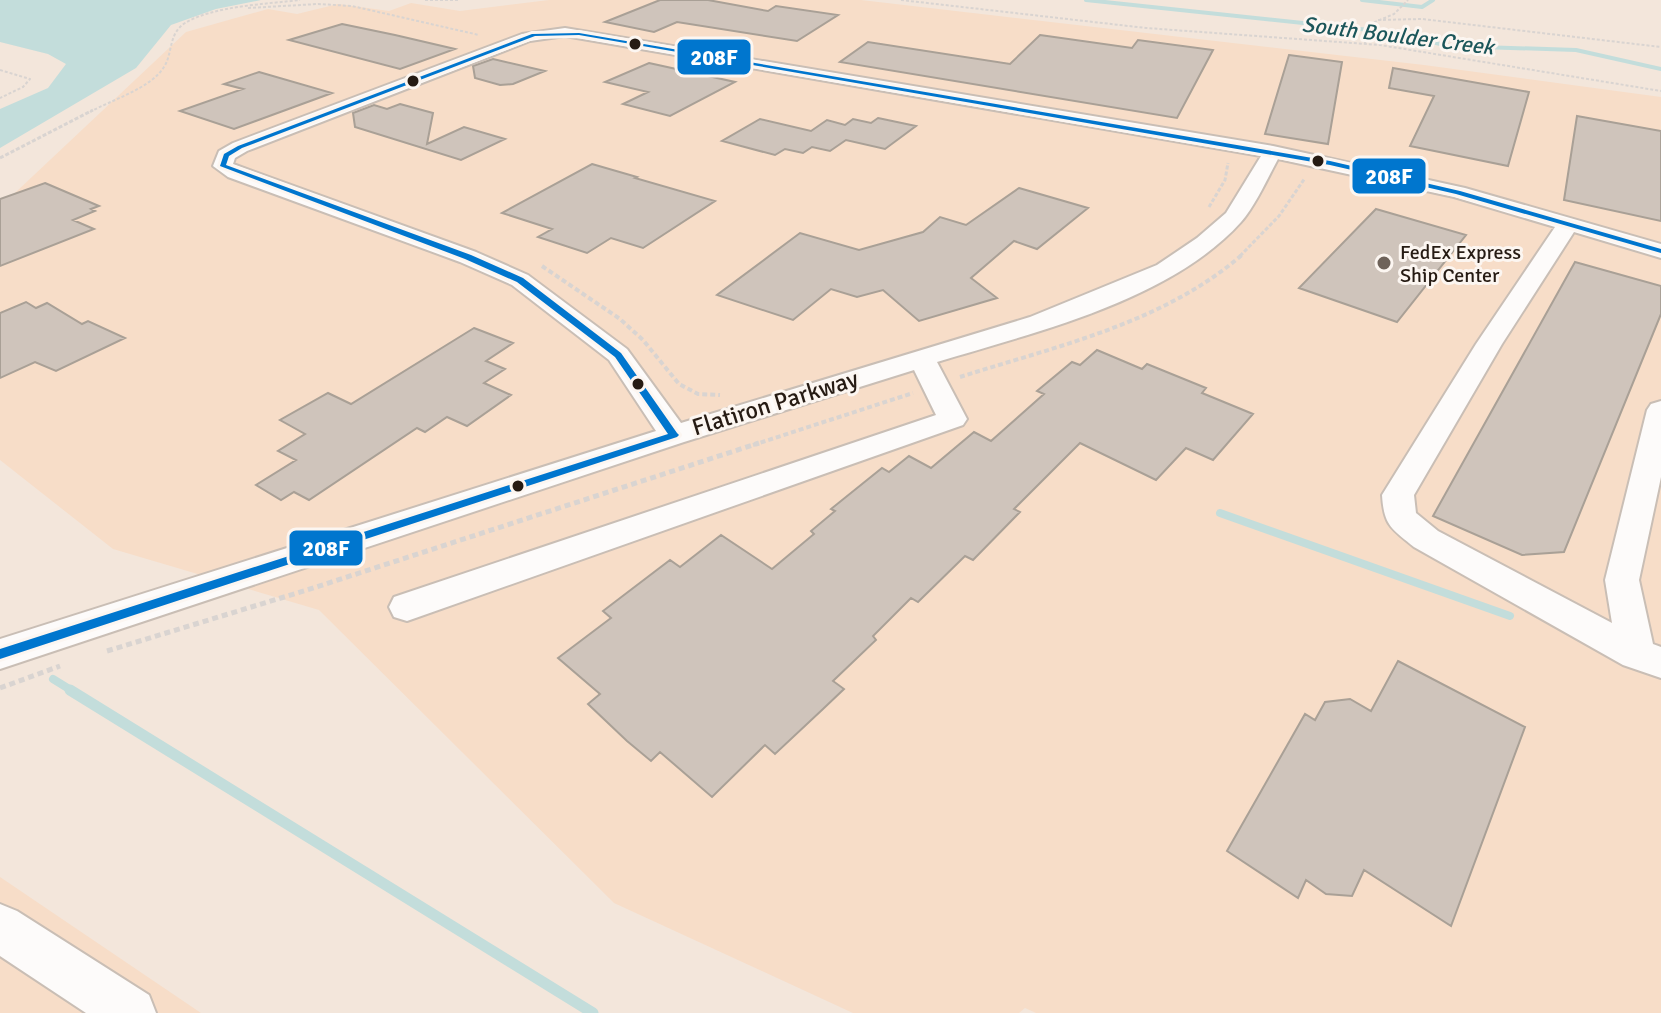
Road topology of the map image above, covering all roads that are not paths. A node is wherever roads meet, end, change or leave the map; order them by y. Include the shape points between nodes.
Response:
1 (1273, 152) junction
2 (1569, 223) junction
3 (1661, 251) edge
4 (929, 371) junction
5 (1661, 410) edge
6 (674, 435) junction
7 (407, 607) dead end
8 (0, 654) edge
9 (1648, 659) edge
10 (0, 928) edge
11 (131, 1013) edge

1 - 2 street via 1458,192
1 - 4 street, Flatiron Parkway via 1234,217 1165,270
1 - 6 street via 579,34 541,34 226,155 223,166 235,173 520,280 618,355
2 - 3 street
2 - 9 street via 1398,495 1400,518 1426,539
4 - 6 street, Flatiron Parkway
4 - 7 street via 953,419
5 - 9 street via 1622,580
6 - 8 street, Flatiron Parkway
10 - 11 street

